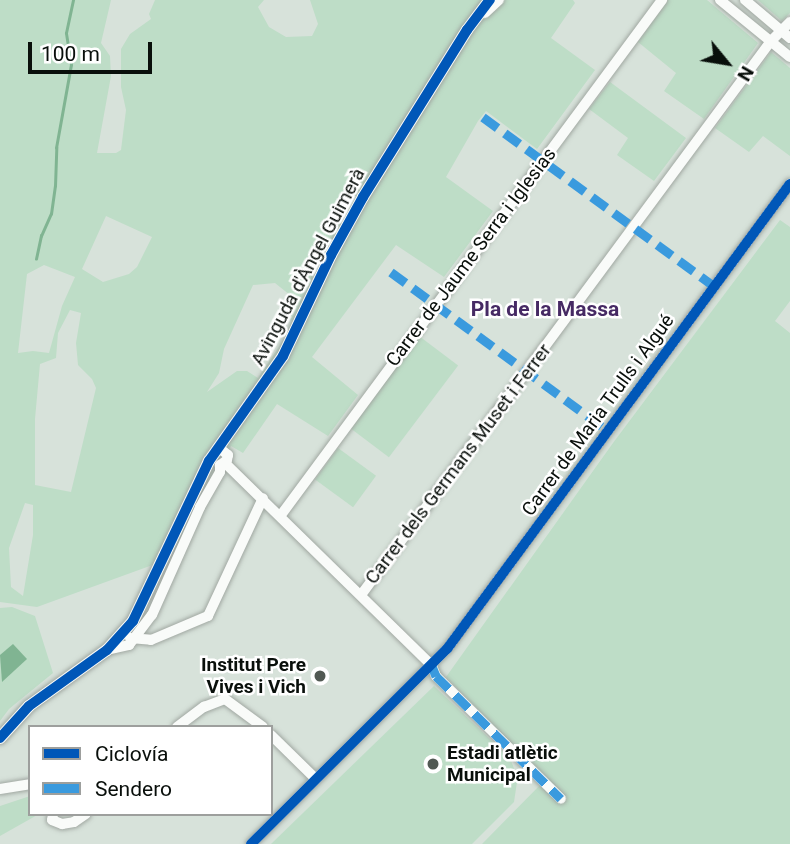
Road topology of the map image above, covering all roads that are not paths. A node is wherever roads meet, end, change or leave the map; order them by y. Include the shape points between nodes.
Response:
1 (490, 0) edge
2 (499, 0) edge
3 (662, 0) edge
4 (720, 0) edge
5 (746, 0) edge
6 (790, 22) edge
7 (467, 30) junction
8 (786, 34) edge
9 (772, 41) junction
10 (790, 57) edge
11 (790, 184) edge
12 (218, 463) junction
13 (263, 498) junction
14 (281, 515) junction
15 (361, 595) junction
16 (128, 636) junction
17 (432, 666) junction
18 (180, 725) edge
19 (260, 725) edge
20 (273, 737) edge
21 (0, 738) edge
22 (316, 779) junction
23 (28, 783) edge
24 (4, 789) edge
25 (561, 799) dead end
26 (52, 816) edge
27 (84, 816) edge
28 (251, 844) edge

1 - 7 street, Avinguda d'Àngel Guimerà
2 - 7 street
3 - 14 street, Carrer de Jaume Serra i Iglesias
4 - 9 street
5 - 8 street
6 - 8 street, Carrer dels Germans Muset i Ferrer
7 - 12 street, Avinguda d'Àngel Guimerà via 341,235 283,356 218,447
8 - 9 street, Carrer dels Germans Muset i Ferrer
9 - 10 street
9 - 15 street, Carrer dels Germans Muset i Ferrer
11 - 17 street, Carrer de Maria Trulls i Algué
12 - 13 street
12 - 16 street, Avinguda d'Àngel Guimerà via 193,490
13 - 14 street
13 - 16 street via 208,616 151,640
14 - 15 street
15 - 17 street
16 - 21 street, Avinguda d'Àngel Guimerà via 31,705
17 - 22 street, Carrer de Maria Trulls i Algué
17 - 25 street via 436,676
18 - 19 street via 204,707 225,699
20 - 22 street
22 - 28 street, Carrer de Maria Trulls i Algué
23 - 24 street
26 - 27 street via 62,824

